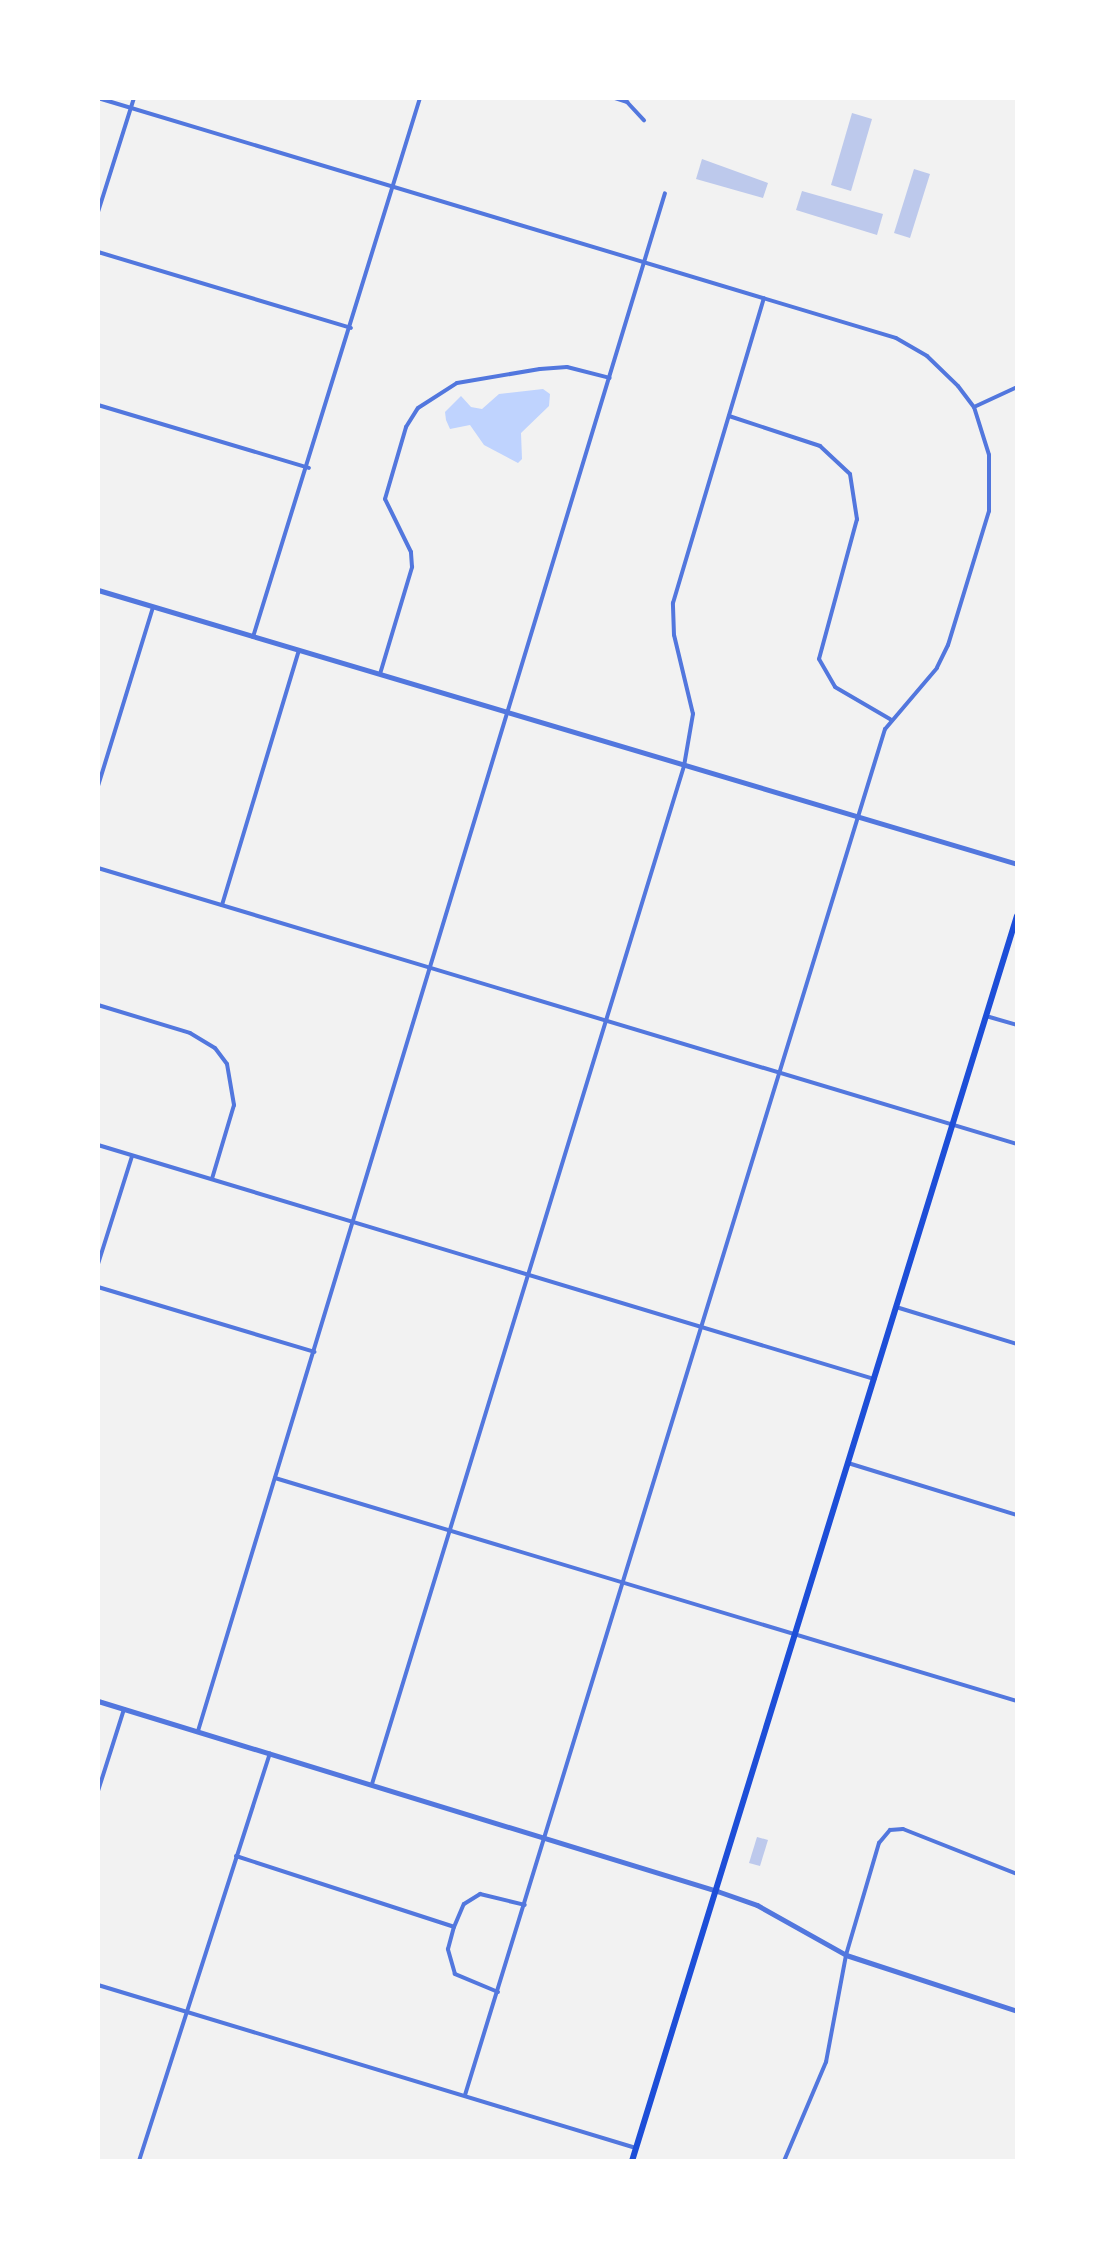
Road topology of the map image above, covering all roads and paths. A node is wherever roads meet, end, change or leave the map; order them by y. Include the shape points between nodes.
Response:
1 (98, 98) edge
2 (134, 98) edge
3 (420, 98) edge
4 (615, 98) edge
5 (131, 108) junction
6 (644, 120) dead end
7 (393, 188) junction
8 (665, 193) dead end
9 (98, 212) edge
10 (98, 252) edge
11 (644, 263) junction
12 (764, 298) junction
13 (351, 328) junction
14 (610, 378) junction
15 (1017, 387) edge
16 (98, 405) edge
17 (974, 407) junction
18 (729, 416) junction
19 (309, 468) junction
20 (98, 590) edge
21 (153, 607) junction
22 (253, 637) junction
23 (299, 650) junction
24 (380, 674) junction
25 (508, 712) junction
26 (890, 719) junction
27 (684, 766) junction
28 (98, 786) edge
29 (858, 818) junction
30 (1017, 864) edge
31 (98, 868) edge
32 (222, 905) junction
33 (1017, 916) edge
34 (430, 968) junction
35 (98, 1005) edge
36 (986, 1016) junction
37 (605, 1021) junction
38 (1017, 1025) edge
39 (780, 1073) junction
40 (952, 1126) junction
41 (1017, 1144) edge
42 (98, 1145) edge
43 (132, 1155) junction
44 (212, 1179) junction
45 (353, 1222) junction
46 (98, 1264) edge
47 (526, 1276) junction
48 (98, 1287) edge
49 (896, 1307) junction
50 (701, 1327) junction
51 (1017, 1344) edge
52 (314, 1352) junction
53 (874, 1379) junction
54 (848, 1463) junction
55 (275, 1478) junction
56 (1017, 1515) edge
57 (449, 1530) junction
58 (623, 1583) junction
59 (795, 1634) junction
60 (98, 1701) edge
61 (1017, 1701) edge
62 (125, 1709) junction
63 (198, 1731) junction
64 (270, 1754) junction
65 (372, 1784) junction
66 (98, 1791) edge
67 (546, 1837) junction
68 (236, 1856) junction
69 (1017, 1874) edge
70 (717, 1891) junction
71 (525, 1905) junction
72 (454, 1927) junction
73 (846, 1955) junction
74 (98, 1985) edge
75 (498, 1992) junction
76 (186, 2011) junction
77 (1017, 2011) edge
78 (465, 2095) junction
79 (636, 2148) junction
80 (139, 2161) edge
81 (632, 2161) edge
82 (784, 2161) edge

1 - 5 street
2 - 5 street
3 - 7 street
4 - 6 street via 627,102
5 - 7 street
5 - 9 street
7 - 11 street
7 - 13 street
8 - 11 street
10 - 13 street
11 - 12 street
11 - 14 street
12 - 17 street via 916,348 941,367
12 - 18 street
13 - 19 street
14 - 24 street via 567,367 540,369 457,383 418,408 406,427 385,499 411,552 412,567
14 - 25 street
15 - 17 street
16 - 19 street
17 - 26 street via 991,471 984,529 944,657
18 - 26 street via 820,446 850,474 857,519 822,634 820,665 835,687
18 - 27 street via 673,603 674,635 693,714
19 - 22 street
20 - 21 street
21 - 22 street
21 - 28 street
22 - 23 street
23 - 24 street
23 - 32 street
24 - 25 street
25 - 27 street
25 - 34 street
26 - 29 street
27 - 29 street
27 - 37 street
29 - 30 street
29 - 39 street
31 - 32 street
32 - 34 street
33 - 36 main road
34 - 37 street
34 - 45 street
35 - 44 street via 190,1033 215,1048 227,1064 234,1105
36 - 38 street
36 - 40 main road
37 - 39 street
37 - 47 street
39 - 40 street
39 - 50 street
40 - 41 street
40 - 49 main road
42 - 43 street
43 - 44 street
43 - 46 street
44 - 45 street
45 - 47 street
45 - 52 street
47 - 50 street
47 - 57 street
48 - 52 street
49 - 51 street
49 - 53 main road
50 - 53 street
50 - 58 street
52 - 55 street
53 - 54 main road
54 - 56 street
54 - 59 main road
55 - 57 street
55 - 63 street
57 - 58 street
57 - 65 street
58 - 59 street
58 - 67 street
59 - 61 street
59 - 70 main road
60 - 62 street
62 - 63 street
62 - 66 street
63 - 64 street
64 - 65 street
64 - 68 street
65 - 67 street
67 - 70 street
67 - 71 street
68 - 72 street
68 - 76 street
69 - 73 street via 907,1831 890,1830 879,1843
70 - 73 street via 757,1905
70 - 79 main road
71 - 72 street via 486,1894 474,1896 464,1904
71 - 75 street
72 - 75 street via 448,1949 455,1974
73 - 77 street
73 - 82 street via 826,2062
74 - 76 street
75 - 78 street
76 - 78 street
76 - 80 street
78 - 79 street
79 - 81 main road

